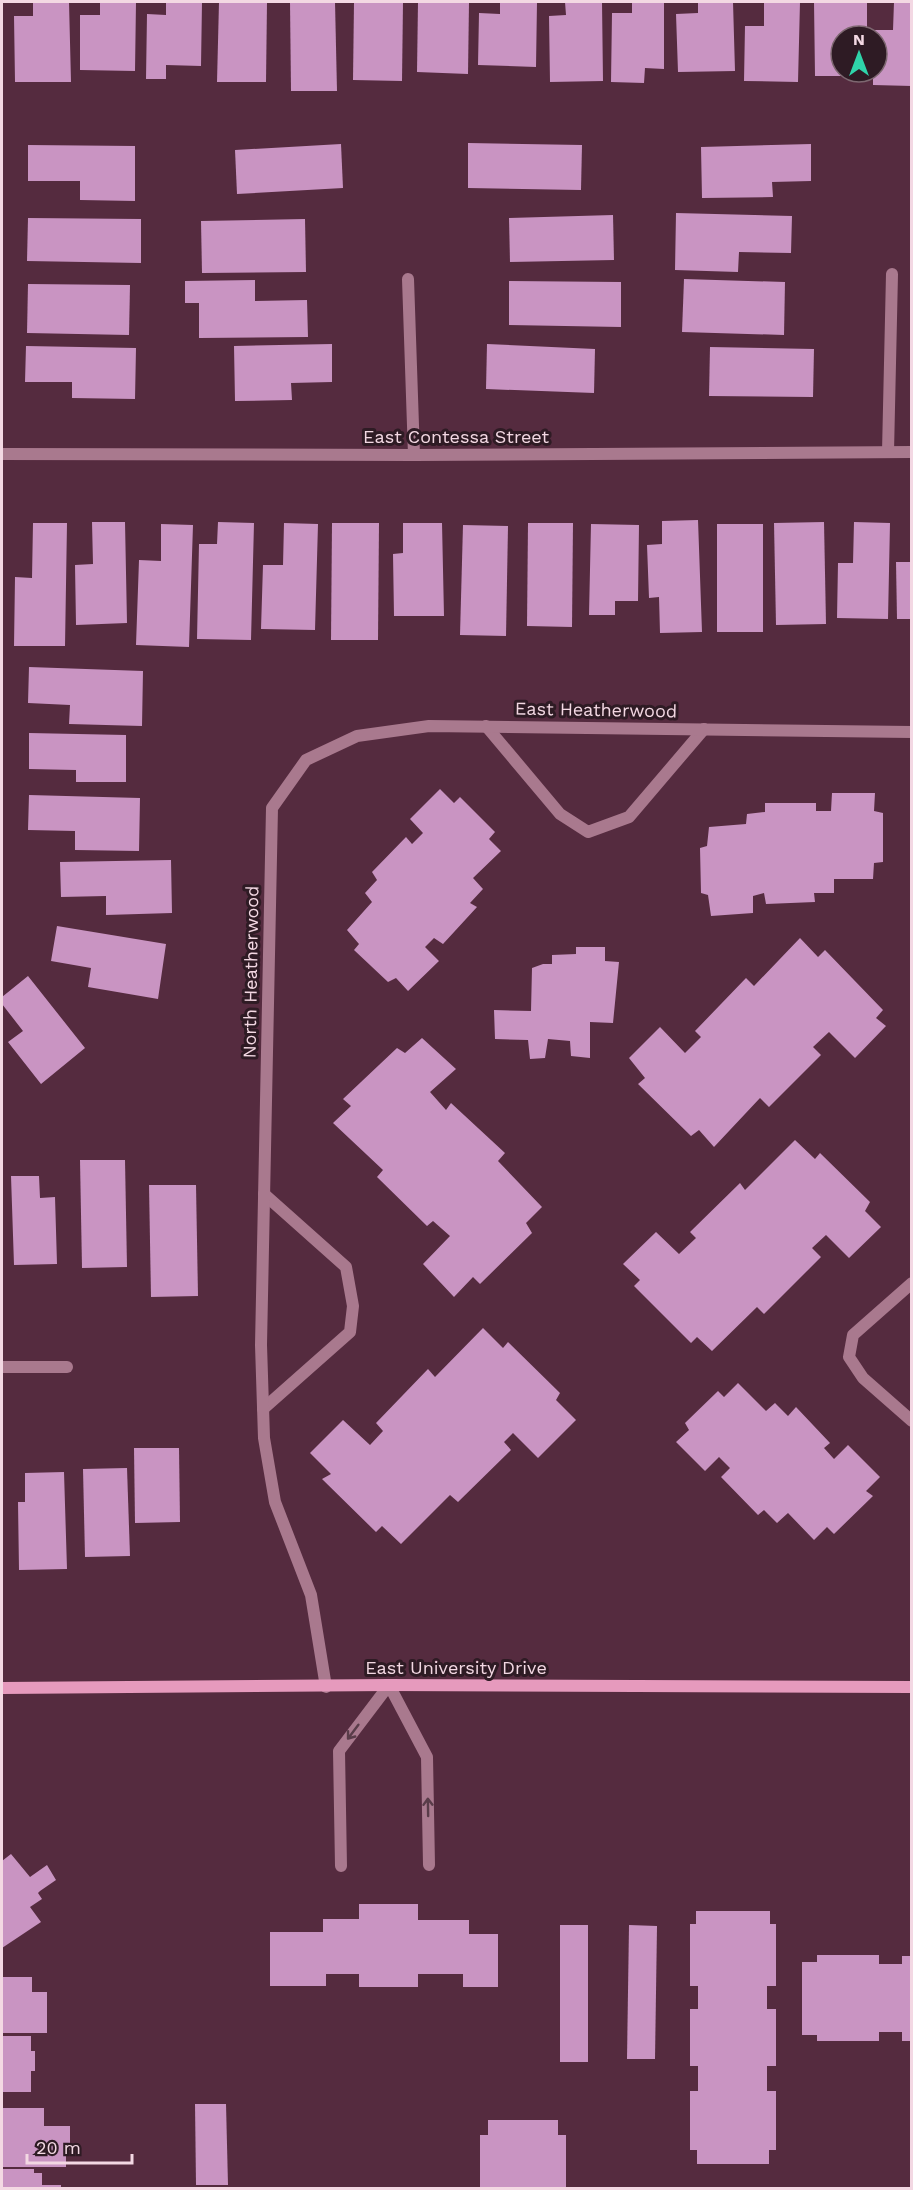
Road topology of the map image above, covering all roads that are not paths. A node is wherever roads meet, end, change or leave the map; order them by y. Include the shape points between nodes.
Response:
1 (892, 274) dead end
2 (408, 279) dead end
3 (888, 452) junction
4 (912, 452) edge
5 (2, 454) edge
6 (414, 455) junction
7 (486, 726) junction
8 (705, 729) junction
9 (912, 732) edge
10 (306, 760) joint
11 (264, 1194) junction
12 (912, 1283) edge
13 (2, 1367) edge
14 (67, 1367) dead end
15 (263, 1409) junction
16 (912, 1421) edge
17 (389, 1686) junction
18 (326, 1687) junction
19 (912, 1687) edge
20 (2, 1688) edge
21 (429, 1865) dead end
22 (341, 1866) dead end

1 - 3 street
2 - 6 street
3 - 4 street, East Contessa Street
3 - 6 street, East Contessa Street
5 - 6 street, East Contessa Street
7 - 8 street, East Heatherwood
7 - 8 street, East Heatherwood via 560,814 588,832 629,817
7 - 10 street, East Heatherwood via 429,726 357,736
8 - 9 street, East Heatherwood
10 - 11 street, North Heatherwood via 272,808
11 - 15 street, North Heatherwood
11 - 15 street via 346,1267 353,1306 350,1332
12 - 16 street via 853,1335 849,1357 863,1378
13 - 14 street
15 - 18 street, North Heatherwood via 275,1502 311,1595
17 - 18 main road, East University Drive
17 - 19 main road, East University Drive
21 -> 17 street via 427,1757
17 -> 22 street via 339,1751
18 - 20 main road, East University Drive

